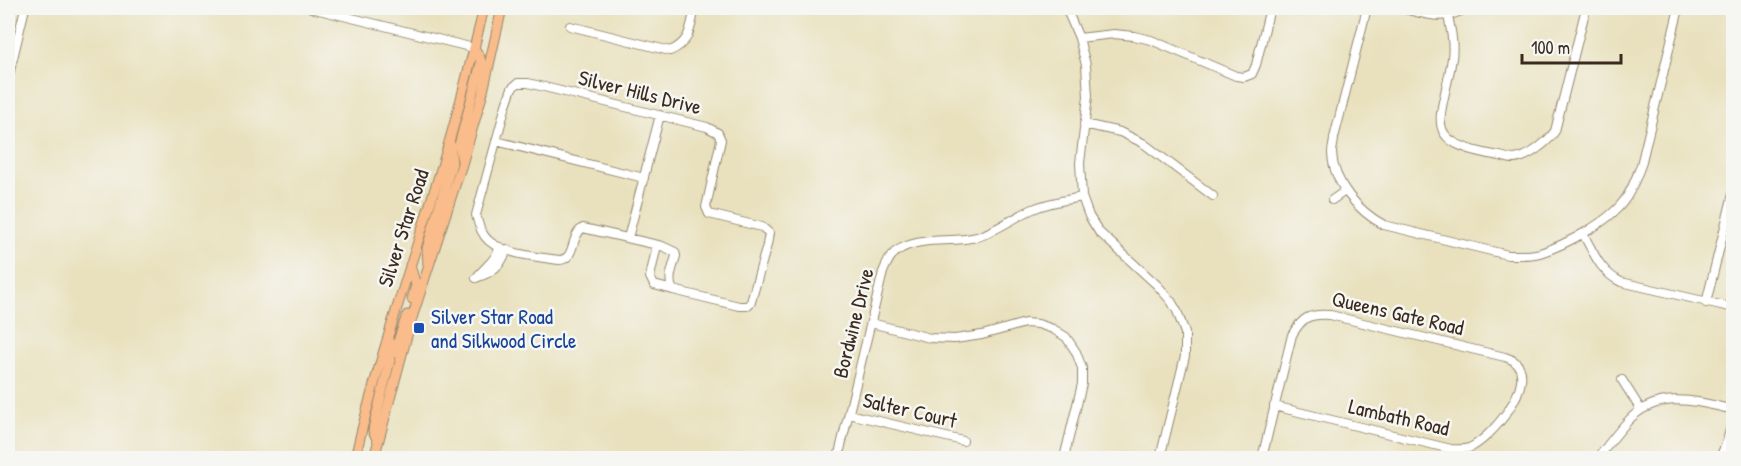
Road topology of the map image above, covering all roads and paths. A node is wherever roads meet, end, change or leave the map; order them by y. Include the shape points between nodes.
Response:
1 (25, 8) edge
2 (310, 8) edge
3 (484, 8) edge
4 (502, 8) edge
5 (695, 8) edge
6 (1066, 8) edge
7 (1270, 8) edge
8 (1368, 8) edge
9 (1401, 8) edge
10 (1467, 8) edge
11 (1586, 8) edge
12 (1679, 8) edge
13 (1448, 16) junction
14 (570, 26) dead end
15 (1079, 38) junction
16 (474, 48) junction
17 (8, 79) edge
18 (660, 115) junction
19 (1083, 124) junction
20 (450, 139) junction
21 (496, 141) junction
22 (462, 164) junction
23 (644, 178) junction
24 (1734, 190) edge
25 (1346, 191) junction
26 (1213, 196) dead end
27 (1083, 197) junction
28 (1332, 200) dead end
29 (1583, 234) junction
30 (628, 238) junction
31 (657, 245) junction
32 (410, 265) junction
33 (428, 270) junction
34 (673, 290) junction
35 (1706, 303) junction
36 (1734, 308) edge
37 (871, 323) junction
38 (388, 336) junction
39 (1505, 357) joint
40 (399, 365) junction
41 (1622, 380) dead end
42 (1274, 406) junction
43 (1641, 410) junction
44 (1734, 410) edge
45 (849, 414) junction
46 (1734, 415) edge
47 (378, 441) junction
48 (963, 441) dead end
49 (355, 459) edge
50 (374, 459) edge
51 (838, 459) edge
52 (1064, 459) edge
53 (1160, 459) edge
54 (1262, 459) edge
55 (1598, 459) edge
56 (1720, 459) edge

1 - 17 street
2 - 16 street
3 - 16 main road, Silver Star Road
4 - 22 main road, Silver Star Road
5 - 14 street via 689,34 682,46 670,51
6 - 15 street
7 - 15 street via 1256,65 1252,74 1244,77 1134,36
8 - 25 street via 1332,154
9 - 13 street
10 - 13 street
11 - 13 street via 1555,131 1537,149 1515,159 1456,144 1441,128 1453,43
12 - 29 street via 1633,186 1612,214
15 - 19 street via 1088,96
16 - 20 main road, Silver Star Road
16 - 22 main road via 481,63 459,145
18 - 21 street, Silver Hills Drive via 518,83 512,88
18 - 23 street
18 - 34 street, Silver Hills Drive via 718,133 721,140 706,207 709,214 762,227 769,233 747,306
19 - 26 street via 1143,142
19 - 27 street
20 - 32 main road, Silver Star Road
20 - 33 main road via 452,163 427,248
21 - 23 street
21 - 30 street, Silver Hills Drive via 476,215 488,240 503,248 564,260 583,228
22 - 33 main road, Silver Star Road
23 - 30 street
24 - 35 street
25 - 28 street
25 - 29 street via 1360,210 1384,225 1508,255 1539,253
27 - 37 street, Bordwine Drive via 1032,209 977,236 902,248 890,256 883,272
27 - 53 street via 1099,232 1171,301 1185,333 1185,356
29 - 35 street via 1610,277
30 - 31 street, Silver Hills Drive
31 - 34 street via 675,252 670,280
31 - 34 street via 650,278 654,285
32 - 38 main road, Silver Star Road
32 - 40 main road via 416,285 398,341
33 - 40 main road, Silver Star Road
35 - 36 street
37 - 45 street, Bordwine Drive
37 - 52 street via 930,338 955,339 1025,323 1053,329 1066,337 1082,368 1082,384
38 - 47 main road via 390,361 373,431
38 - 49 main road, Silver Star Road
39 - 42 street, Queens Gate Road via 1317,314 1306,317 1292,335
39 - 42 street, Lambath Road via 1521,370 1518,393 1490,433 1462,450
40 - 47 main road, Silver Star Road
41 - 43 street
42 - 54 street
43 - 44 street via 1678,399
43 - 55 street via 1628,420
45 - 48 street, Salter Court
45 - 51 street, Bordwine Drive
46 - 56 street
47 - 50 main road, Silver Star Road

